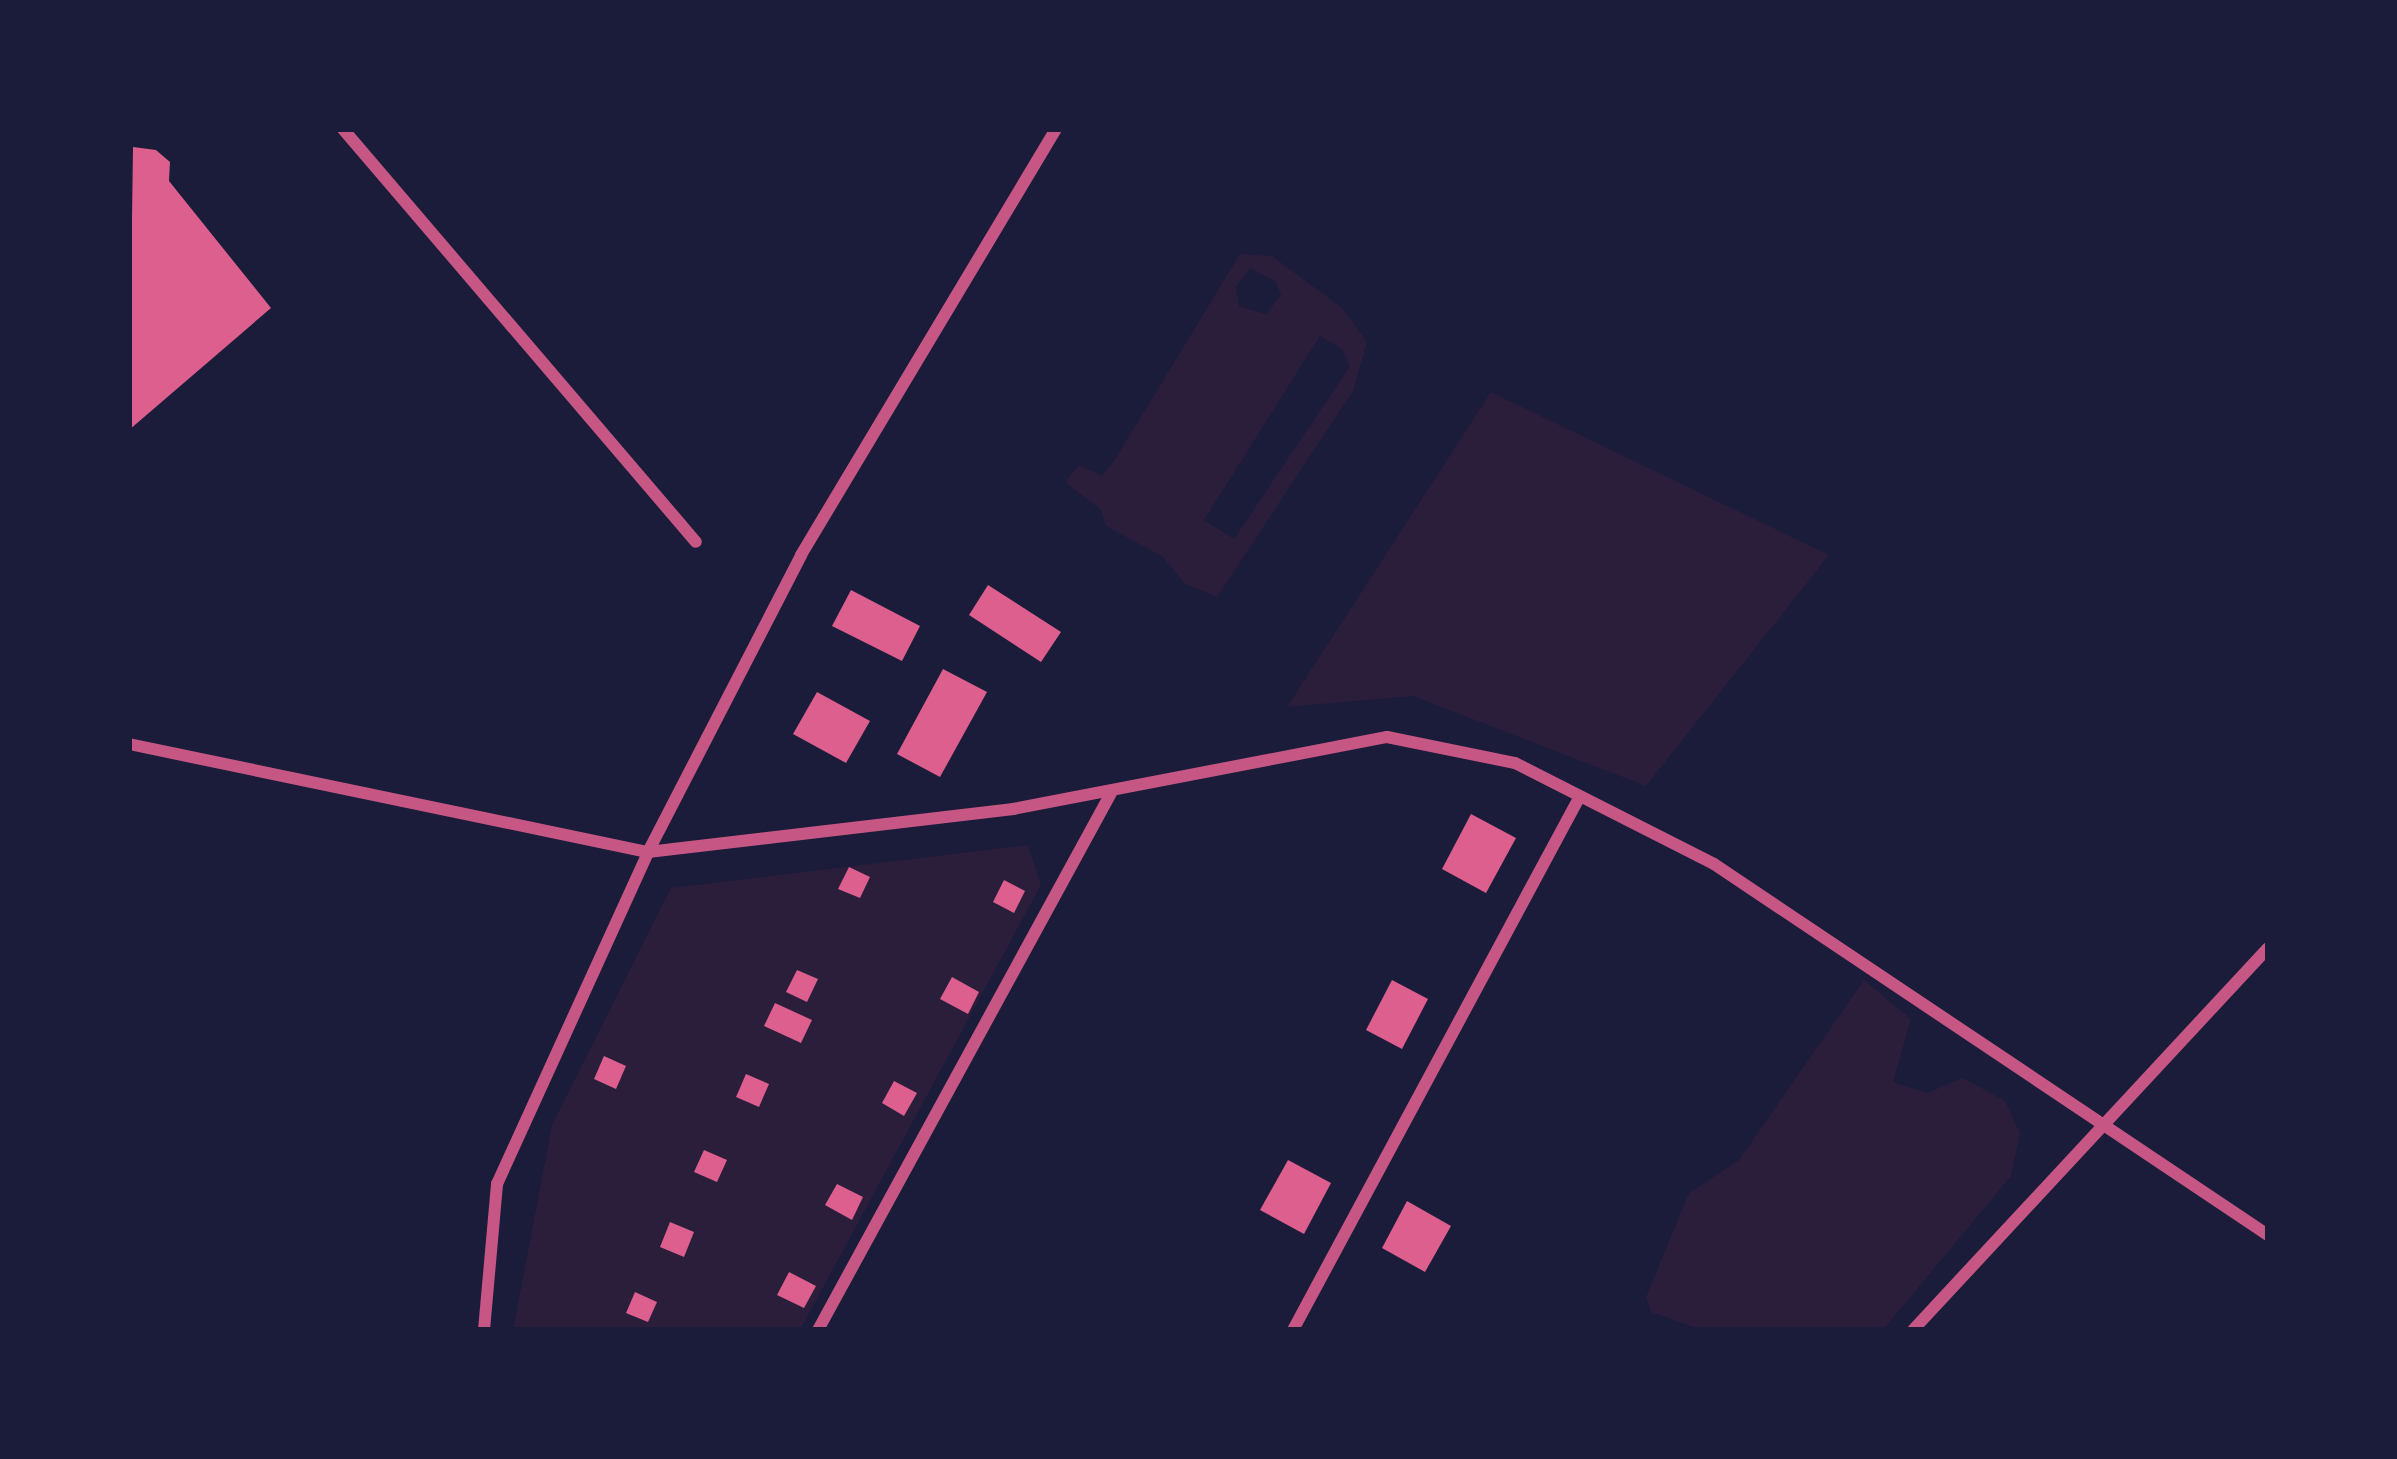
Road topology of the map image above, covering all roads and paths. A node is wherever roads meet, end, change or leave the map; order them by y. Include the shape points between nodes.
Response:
1 (343, 129) edge
2 (1055, 129) edge
3 (696, 542) dead end
4 (129, 744) edge
5 (1111, 793) junction
6 (1579, 798) junction
7 (649, 852) junction
8 (2268, 948) edge
9 (2107, 1120) junction
10 (2268, 1235) edge
11 (484, 1330) edge
12 (818, 1330) edge
13 (1293, 1330) edge
14 (1913, 1330) edge

1 - 3 street
2 - 7 street via 801,555
4 - 7 street
5 - 6 street via 1388,737 1515,764
5 - 7 street
5 - 12 street
6 - 9 street via 1714,864
6 - 13 street
7 - 11 street via 496,1184
8 - 9 street
9 - 10 street
9 - 14 street

